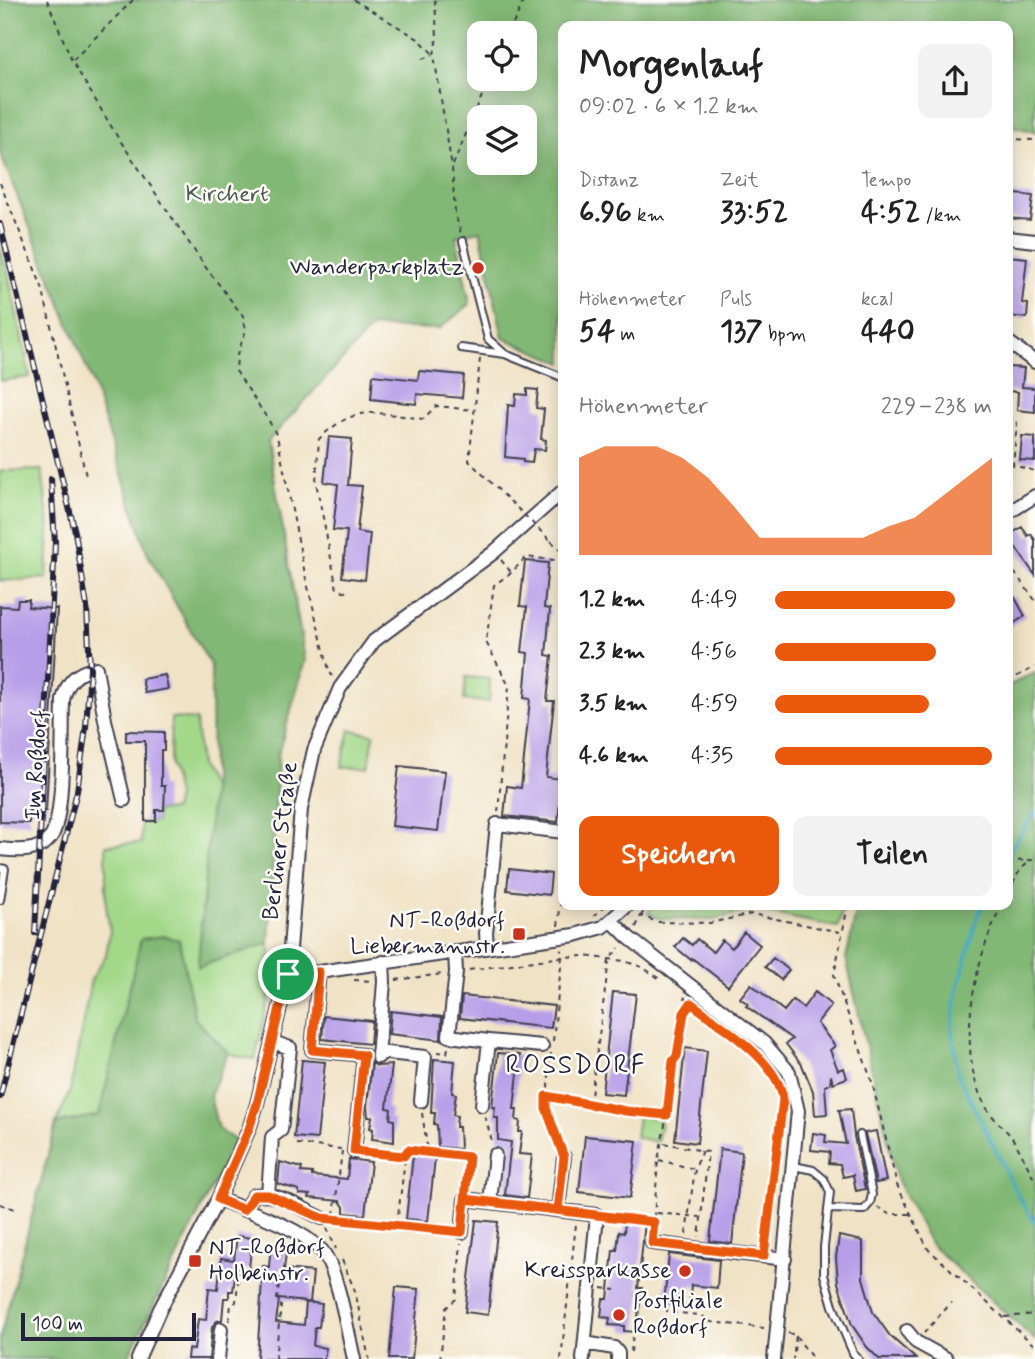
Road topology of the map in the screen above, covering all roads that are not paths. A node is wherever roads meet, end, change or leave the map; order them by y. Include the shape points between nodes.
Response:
1 (1013, 239) edge
2 (463, 241) road end
3 (1035, 241) edge
4 (1013, 346) edge
5 (461, 348) dead end
6 (505, 354) junction
7 (1035, 362) edge
8 (558, 376) edge
9 (558, 496) edge
10 (1035, 496) edge
11 (1013, 510) edge
12 (124, 800) dead end
13 (558, 831) edge
14 (0, 849) edge
15 (0, 868) edge
16 (0, 900) edge
17 (622, 910) edge
18 (611, 920) junction
19 (487, 947) junction
20 (455, 952) junction
21 (383, 962) junction
22 (319, 972) junction
23 (288, 974) junction
24 (489, 1041) junction
25 (272, 1042) junction
26 (542, 1046) dead end
27 (421, 1101) dead end
28 (482, 1105) road end
29 (860, 1136) dead end
30 (347, 1150) road end
31 (494, 1151) road end
32 (564, 1157) road end
33 (794, 1166) junction
34 (268, 1195) junction
35 (218, 1199) junction
36 (490, 1202) junction
37 (828, 1209) junction
38 (244, 1210) junction
39 (558, 1210) junction
40 (322, 1218) road end
41 (462, 1232) road end
42 (652, 1243) road end
43 (785, 1259) junction
44 (221, 1329) road end
45 (907, 1331) dead end
46 (585, 1343) junction
47 (138, 1359) edge
48 (218, 1359) edge
49 (354, 1359) edge
50 (583, 1359) edge
51 (618, 1359) edge
52 (774, 1359) edge
53 (858, 1359) edge
54 (947, 1359) edge

1 - 3 street
2 - 6 lane via 488,339
4 - 7 street
5 - 6 lane
6 - 8 lane
9 - 23 street, Berliner Straße via 494,551 374,641 340,688 314,750 301,808
10 - 11 street
12 - 14 street, Im Roßdorf via 96,667 75,676 66,686 59,805 51,838 39,847
13 - 19 street via 497,824
15 - 16 lane via 5,869
17 - 18 street
18 - 19 street via 603,927 560,937
18 - 33 street via 764,1043 789,1072 798,1111
19 - 20 street
20 - 21 street
20 - 24 street via 449,1036
21 - 22 street
21 - 27 street via 378,1054 425,1057
22 - 23 street
22 - 30 street via 312,1050 364,1055
23 - 25 street, Berliner Straße
24 - 26 street
24 - 28 street
25 - 34 street via 290,1048 281,1130 272,1137
25 - 35 street, Berliner Straße via 249,1129
29 - 37 lane via 870,1203 864,1210
31 - 36 street
32 - 39 street
33 - 37 lane via 813,1170 824,1179 830,1192
33 - 43 street
34 - 38 street via 254,1195
34 - 40 street
35 - 38 street
35 - 47 street, Berliner Straße
36 - 39 street
36 - 41 street via 465,1199
37 - 53 lane via 824,1275 832,1307
38 - 49 street via 291,1229 321,1250 331,1268
39 - 46 street via 597,1215
42 - 43 street
43 - 52 street via 771,1329
44 - 48 street
45 - 54 street via 916,1342
46 - 50 street
46 - 51 street via 614,1348

